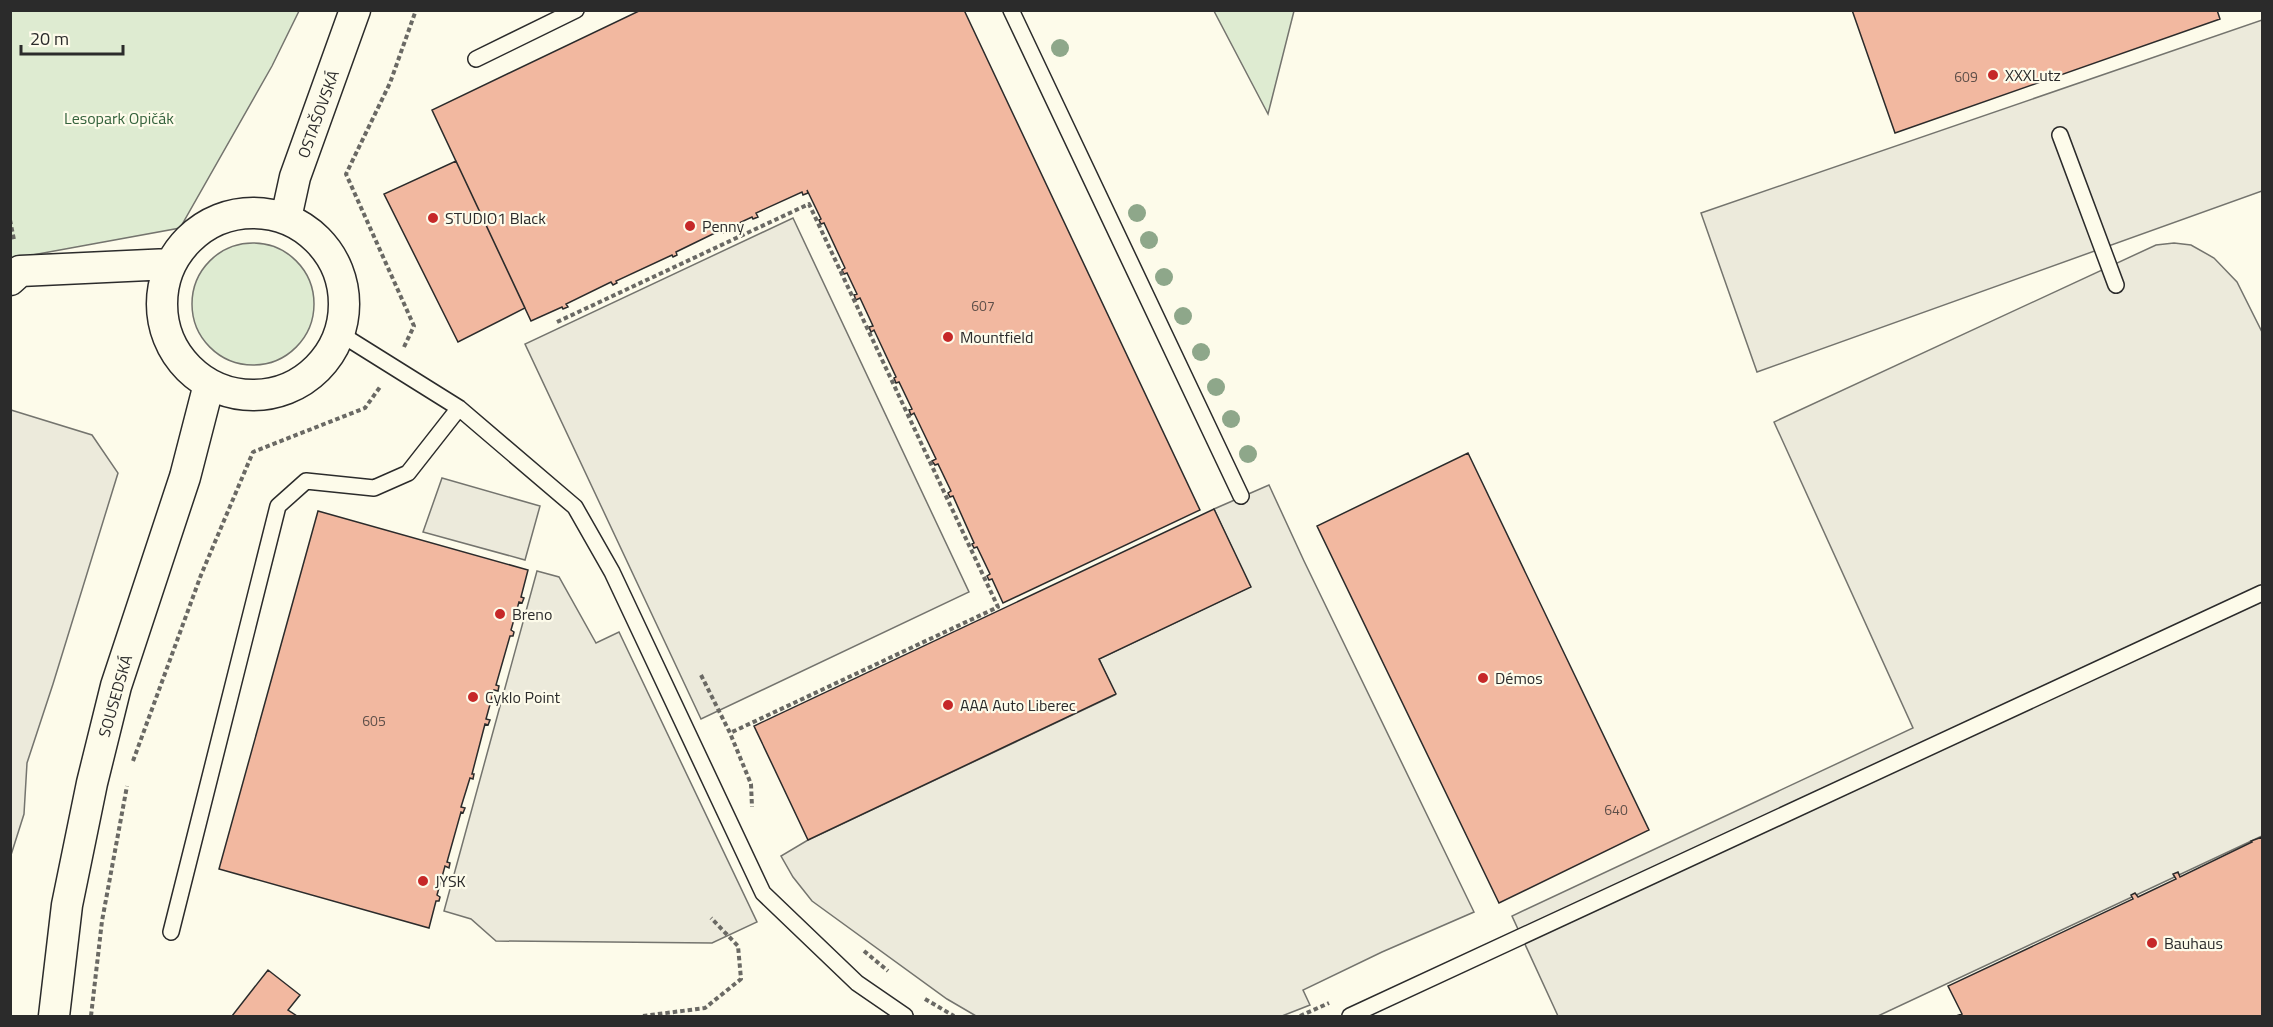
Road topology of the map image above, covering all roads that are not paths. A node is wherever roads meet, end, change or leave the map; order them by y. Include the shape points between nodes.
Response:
1 (355, 10) edge
2 (576, 10) edge
3 (1011, 10) edge
4 (476, 59) dead end
5 (2060, 135) dead end
6 (286, 218) junction
7 (170, 264) junction
8 (10, 280) edge
9 (2116, 285) dead end
10 (339, 333) junction
11 (208, 384) junction
12 (459, 408) junction
13 (1241, 496) dead end
14 (2262, 593) edge
15 (171, 932) dead end
16 (54, 1017) edge
17 (905, 1017) edge
18 (1350, 1017) edge

1 - 6 street, OSTAŠOVSKÁ via 295,177
2 - 4 lane
3 - 13 lane
5 - 9 lane
6 - 7 street via 255,212 218,219 192,235
6 - 10 street via 325,248 340,276 344,293
7 - 8 street via 20,271
7 - 11 street via 162,293 163,323 174,351
10 - 11 street via 325,358 302,380 272,393 239,394
10 - 12 lane
11 - 16 street, SOUSEDSKÁ via 185,477 116,686 94,772 67,904
12 - 15 lane via 408,473 374,488 306,481 278,506
12 - 17 lane via 576,507 612,572 763,894 857,983
14 - 18 lane

